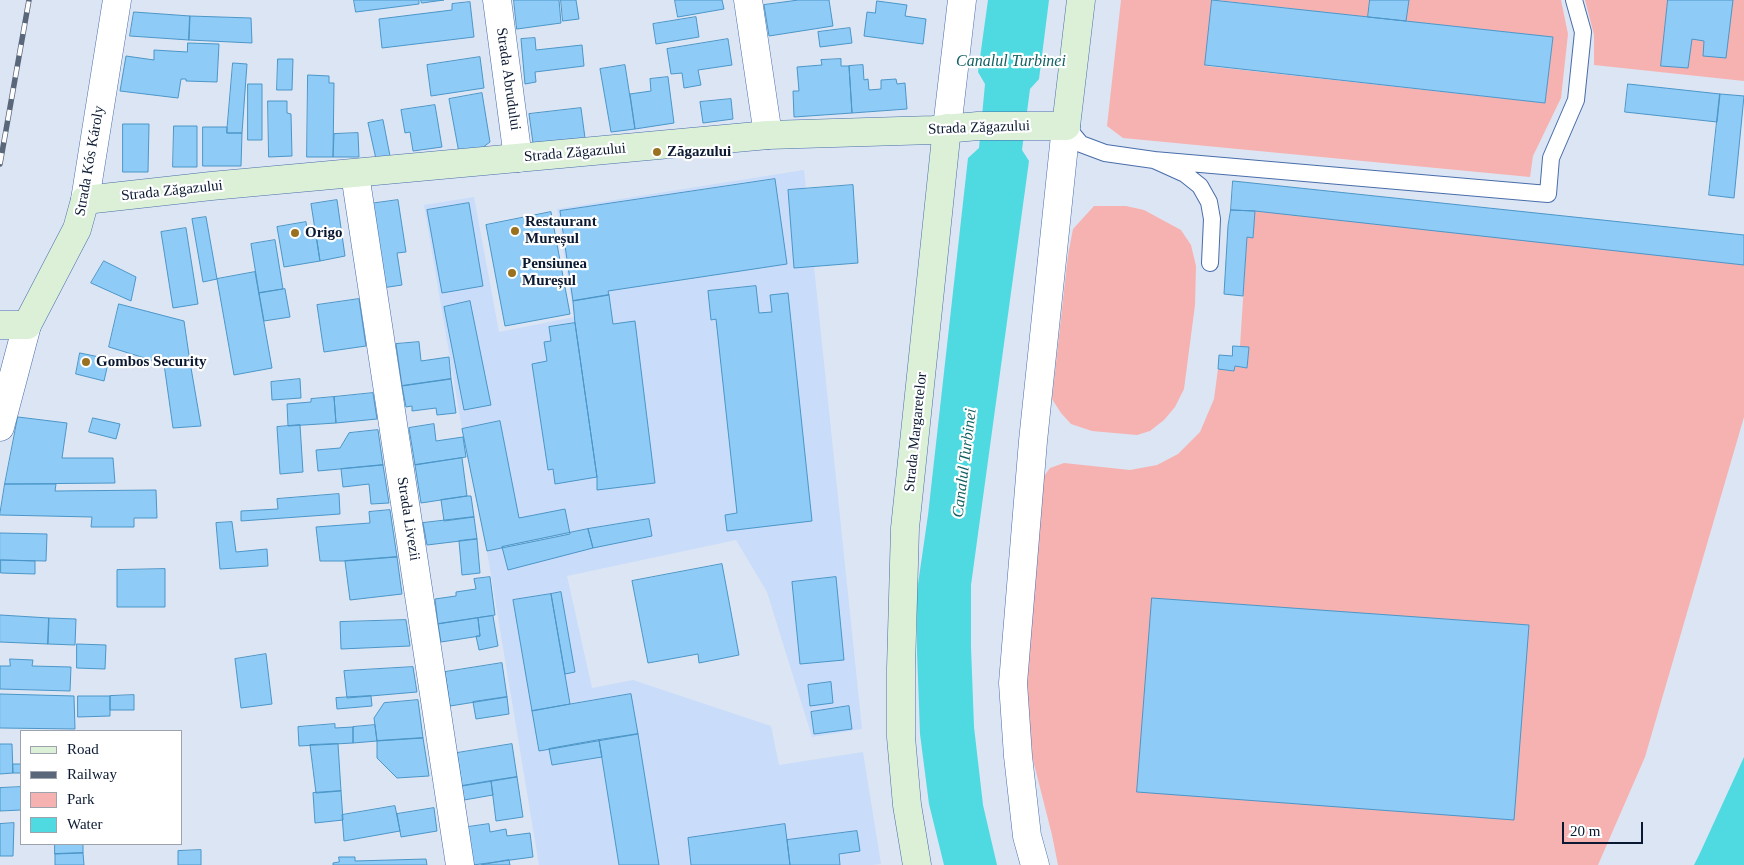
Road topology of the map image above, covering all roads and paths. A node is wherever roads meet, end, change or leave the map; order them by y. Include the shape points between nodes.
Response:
1 (117, 0) edge
2 (497, 0) edge
3 (748, 0) edge
4 (962, 0) edge
5 (1081, 0) edge
6 (1574, 0) edge
7 (1054, 126) junction
8 (947, 128) junction
9 (768, 135) junction
10 (518, 158) junction
11 (1154, 160) junction
12 (355, 174) junction
13 (85, 200) junction
14 (1210, 263) dead end
15 (13, 325) edge
16 (0, 427) edge
17 (460, 865) edge
18 (917, 865) edge
19 (1035, 865) edge

1 - 13 street, Strada Kós Károly
2 - 10 street, Strada Abrudului
3 - 9 street
4 - 8 street, Strada Margaretelor
5 - 7 street
6 - 11 lane via 1583,32 1576,100 1551,158 1548,194
7 - 8 street, Strada Zăgazului
7 - 11 lane via 1080,144 1105,152
7 - 19 street via 1013,683 1027,836
8 - 9 street, Strada Zăgazului
8 - 18 street, Strada Margaretelor via 905,528 901,737 907,806
9 - 10 street, Strada Zăgazului
10 - 12 street, Strada Zăgazului
11 - 14 lane via 1185,174 1200,186 1209,202 1212,218
12 - 13 street, Strada Zăgazului
12 - 17 street, Strada Livezii
13 - 15 street, Strada Kós Károly via 77,229
15 - 16 street, Strada Kós Károly

